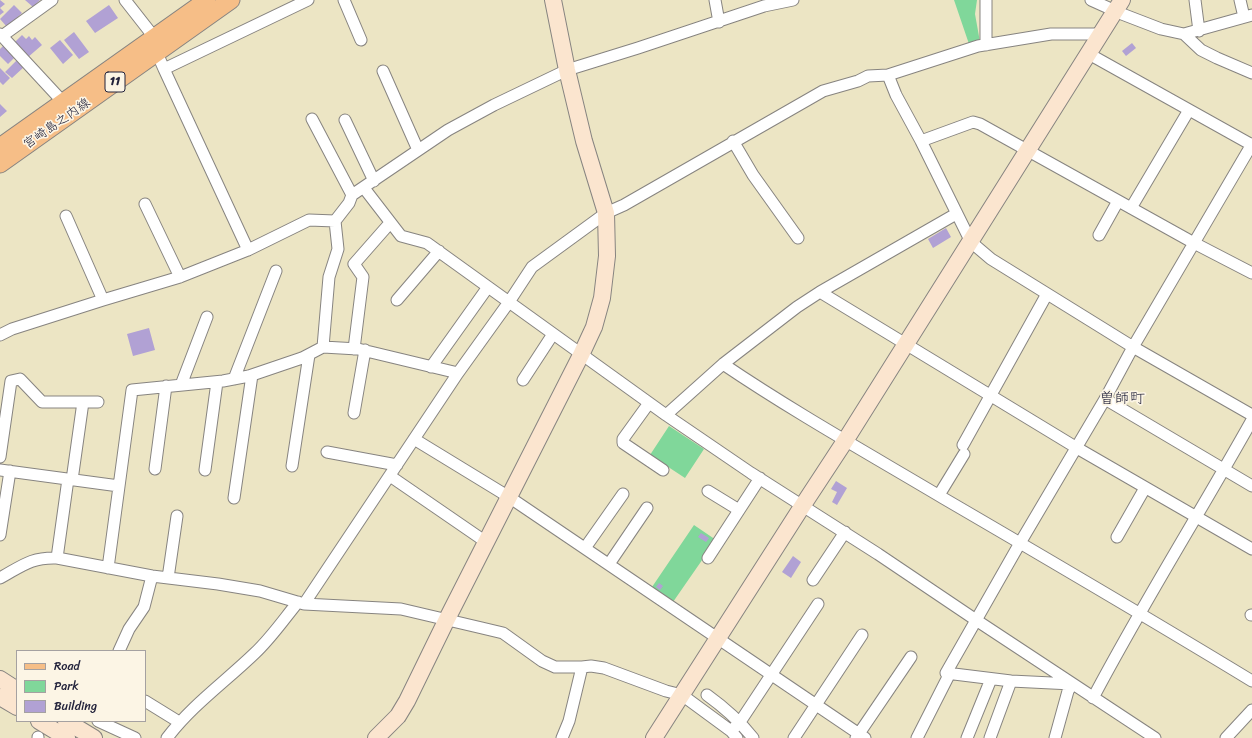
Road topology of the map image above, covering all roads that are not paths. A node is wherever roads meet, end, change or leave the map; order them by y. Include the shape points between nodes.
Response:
1 (52, 0) edge
2 (125, 0) edge
3 (207, 0) edge
4 (230, 0) edge
5 (308, 0) edge
6 (344, 0) edge
7 (553, 0) edge
8 (715, 0) edge
9 (793, 0) edge
10 (986, 0) edge
11 (1091, 0) edge
12 (1195, 0) edge
13 (1240, 0) edge
14 (764, 3) edge
15 (1118, 5) edge
16 (1248, 16) edge
17 (719, 22) junction
18 (1199, 31) junction
19 (1101, 34) junction
20 (1184, 34) junction
21 (1, 35) edge
22 (361, 40) dead end
23 (156, 45) junction
24 (986, 45) junction
25 (1089, 54) junction
26 (164, 69) junction
27 (567, 70) junction
28 (383, 71) dead end
29 (1252, 73) edge
30 (888, 75) junction
31 (63, 102) junction
32 (1189, 110) junction
33 (312, 119) dead end
34 (344, 120) dead end
35 (733, 141) junction
36 (921, 141) junction
37 (1252, 144) edge
38 (418, 150) junction
39 (1028, 151) junction
40 (2, 155) edge
41 (374, 181) junction
42 (364, 188) junction
43 (352, 195) junction
44 (1118, 201) junction
45 (145, 204) dead end
46 (1131, 208) junction
47 (606, 213) junction
48 (956, 214) junction
49 (66, 216) dead end
50 (335, 221) junction
51 (390, 223) junction
52 (1099, 235) dead end
53 (798, 238) dead end
54 (971, 242) junction
55 (1194, 243) junction
56 (248, 250) junction
57 (439, 251) junction
58 (276, 271) dead end
59 (1252, 273) edge
60 (180, 277) junction
61 (488, 287) junction
62 (820, 292) junction
63 (1047, 294) junction
64 (103, 300) junction
65 (397, 300) dead end
66 (509, 302) junction
67 (207, 317) dead end
68 (552, 334) junction
69 (0, 335) edge
70 (906, 345) junction
71 (323, 347) junction
72 (1132, 347) junction
73 (360, 350) junction
74 (309, 355) junction
75 (581, 355) junction
76 (723, 364) junction
77 (431, 367) junction
78 (458, 373) junction
79 (252, 375) junction
80 (234, 379) junction
81 (523, 380) dead end
82 (216, 382) junction
83 (181, 385) junction
84 (166, 386) junction
85 (991, 395) junction
86 (1105, 399) junction
87 (83, 402) junction
88 (98, 402) dead end
89 (649, 403) junction
90 (354, 413) dead end
91 (666, 415) junction
92 (1252, 415) edge
93 (1252, 420) edge
94 (414, 439) junction
95 (846, 441) junction
96 (1077, 448) junction
97 (327, 452) dead end
98 (0, 457) edge
99 (396, 465) junction
100 (292, 466) dead end
101 (155, 469) dead end
102 (5, 470) edge
103 (204, 470) dead end
104 (663, 470) dead end
105 (1224, 470) junction
106 (390, 476) junction
107 (760, 478) junction
108 (70, 479) junction
109 (119, 486) junction
110 (1252, 486) edge
111 (1146, 488) junction
112 (708, 491) dead end
113 (623, 494) dead end
114 (939, 495) junction
115 (509, 497) junction
116 (234, 498) dead end
117 (803, 505) junction
118 (647, 508) dead end
119 (739, 510) junction
120 (177, 516) dead end
121 (1196, 516) junction
122 (845, 532) junction
123 (0, 535) edge
124 (1117, 537) dead end
125 (486, 542) junction
126 (1020, 543) junction
127 (585, 548) junction
128 (1252, 549) edge
129 (57, 558) junction
130 (708, 558) dead end
131 (608, 564) junction
132 (108, 568) junction
133 (152, 576) junction
134 (0, 578) edge
135 (168, 578) junction
136 (813, 580) dead end
137 (301, 603) junction
138 (818, 604) dead end
139 (1140, 613) junction
140 (447, 619) junction
141 (976, 620) junction
142 (862, 635) dead end
143 (718, 639) junction
144 (119, 650) edge
145 (911, 657) dead end
146 (582, 667) junction
147 (950, 673) junction
148 (771, 674) junction
149 (0, 679) edge
150 (991, 679) junction
151 (1011, 681) junction
152 (1252, 681) edge
153 (1072, 684) junction
154 (16, 689) edge
155 (682, 695) junction
156 (707, 696) dead end
157 (0, 697) edge
158 (1093, 698) junction
159 (146, 702) edge
160 (816, 705) junction
161 (16, 706) edge
162 (1252, 710) edge
163 (41, 722) edge
164 (68, 722) edge
165 (100, 722) edge
166 (179, 722) junction
167 (740, 722) junction
168 (1139, 733) edge
169 (734, 735) edge
170 (860, 737) edge
171 (67, 738) edge
172 (94, 738) edge
173 (135, 738) edge
174 (167, 738) edge
175 (376, 738) edge
176 (562, 738) edge
177 (654, 738) edge
178 (753, 738) edge
179 (794, 738) edge
180 (917, 738) edge
181 (967, 738) edge
182 (990, 738) edge
183 (1055, 738) edge
184 (1155, 738) edge
185 (1226, 738) edge

1 - 21 street
2 - 23 street
3 - 23 main road, 宮崎島之内線 / 11
4 - 23 main road, 宮崎島之内線 / 11
5 - 26 street
6 - 22 street
7 - 27 street
8 - 17 street
9 - 14 street
10 - 24 street
11 - 15 street
12 - 18 street
13 - 16 street
14 - 17 street
15 - 19 street
15 - 20 street via 1161,29
16 - 18 street
17 - 27 street
18 - 20 street
19 - 24 street via 1051,34
19 - 25 street
20 - 29 street via 1201,50
21 - 31 street
23 - 26 street
23 - 31 main road, 宮崎島之内線 / 11
23 - 40 main road, 宮崎島之内線 / 11
24 - 30 street
25 - 32 street
25 - 39 street
26 - 56 street
27 - 38 street via 494,105
27 - 47 street via 584,141
28 - 38 street
30 - 35 street via 868,76 823,91
30 - 36 street
31 - 40 main road, 宮崎島之内線 / 11
32 - 37 street
32 - 46 street
33 - 43 street
34 - 41 street
35 - 47 street
35 - 53 street via 753,175
36 - 39 street via 973,122
36 - 48 street
37 - 55 street
38 - 41 street
39 - 44 street
39 - 54 street
41 - 42 street
42 - 43 street
42 - 51 street
43 - 50 street
44 - 46 street
44 - 52 street
45 - 60 street
46 - 55 street
47 - 66 street via 532,267
47 - 75 street via 607,256 602,298 594,326
48 - 54 street
48 - 62 street
49 - 64 street
50 - 56 street via 309,220
50 - 71 street via 338,249 329,277
51 - 57 street via 401,236 428,243
51 - 73 street via 354,264 363,277
54 - 63 street via 991,259
54 - 70 street
55 - 59 street
55 - 72 street
56 - 60 street
57 - 61 street
57 - 65 street
58 - 80 street
60 - 64 street
61 - 66 street
61 - 77 street
62 - 70 street
62 - 76 street
63 - 72 street
63 - 85 street
64 - 69 street
66 - 68 street
66 - 78 street
67 - 83 street
68 - 75 street
68 - 81 street
70 - 85 street
70 - 95 street
71 - 73 street
71 - 74 street
72 - 86 street
72 - 92 street
73 - 77 street
73 - 90 street
74 - 79 street
74 - 100 street
75 - 89 street
75 - 115 street
76 - 91 street
76 - 95 street
77 - 78 street
78 - 94 street
79 - 80 street
79 - 116 street
80 - 82 street
82 - 83 street
82 - 103 street
83 - 84 street
84 - 101 street
84 - 109 street via 132,390
85 - 96 street
85 - 114 street
86 - 96 street
86 - 105 street
87 - 88 street
87 - 98 street via 42,402 20,379 11,381
87 - 108 street
89 - 91 street
89 - 104 street via 623,439 623,443
91 - 107 street
93 - 105 street
94 - 99 street
94 - 115 street
95 - 114 street
95 - 117 street
96 - 111 street
96 - 126 street
97 - 99 street
99 - 106 street
102 - 108 street
102 - 123 street
105 - 110 street
105 - 121 street
106 - 125 street
106 - 137 street
107 - 117 street
107 - 119 street
108 - 109 street
108 - 129 street
109 - 132 street
111 - 121 street
111 - 124 street
112 - 119 street
113 - 127 street
114 - 126 street
115 - 125 street
115 - 127 street
117 - 122 street
117 - 143 street
118 - 131 street
119 - 130 street
120 - 135 street
121 - 128 street
121 - 139 street
122 - 136 street
122 - 141 street
125 - 140 street
126 - 139 street
126 - 141 street
127 - 131 street
129 - 132 street
129 - 134 street via 32,560
131 - 143 street
132 - 133 street
133 - 135 street
133 - 144 street via 144,607
135 - 137 street via 260,591
137 - 140 street via 401,609
137 - 166 street via 256,652
138 - 148 street
139 - 152 street
139 - 158 street
140 - 146 street via 503,633 542,661 555,667
140 - 175 street via 407,701 398,716
141 - 147 street via 946,673
141 - 153 street
142 - 160 street
143 - 148 street
143 - 155 street
145 - 170 street
146 - 155 street via 604,668
146 - 176 street via 569,721
147 - 150 street
147 - 180 street
148 - 160 street
148 - 167 street
149 - 154 street
150 - 151 street
150 - 181 street
151 - 153 street
151 - 182 street
153 - 158 street
153 - 183 street
155 - 169 street
155 - 177 street
156 - 167 street
157 - 161 street
158 - 168 street
159 - 166 street
160 - 170 street
160 - 179 street
162 - 185 street
163 - 171 street
164 - 172 street
165 - 173 street
166 - 174 street
167 - 169 street
167 - 178 street
168 - 184 street

